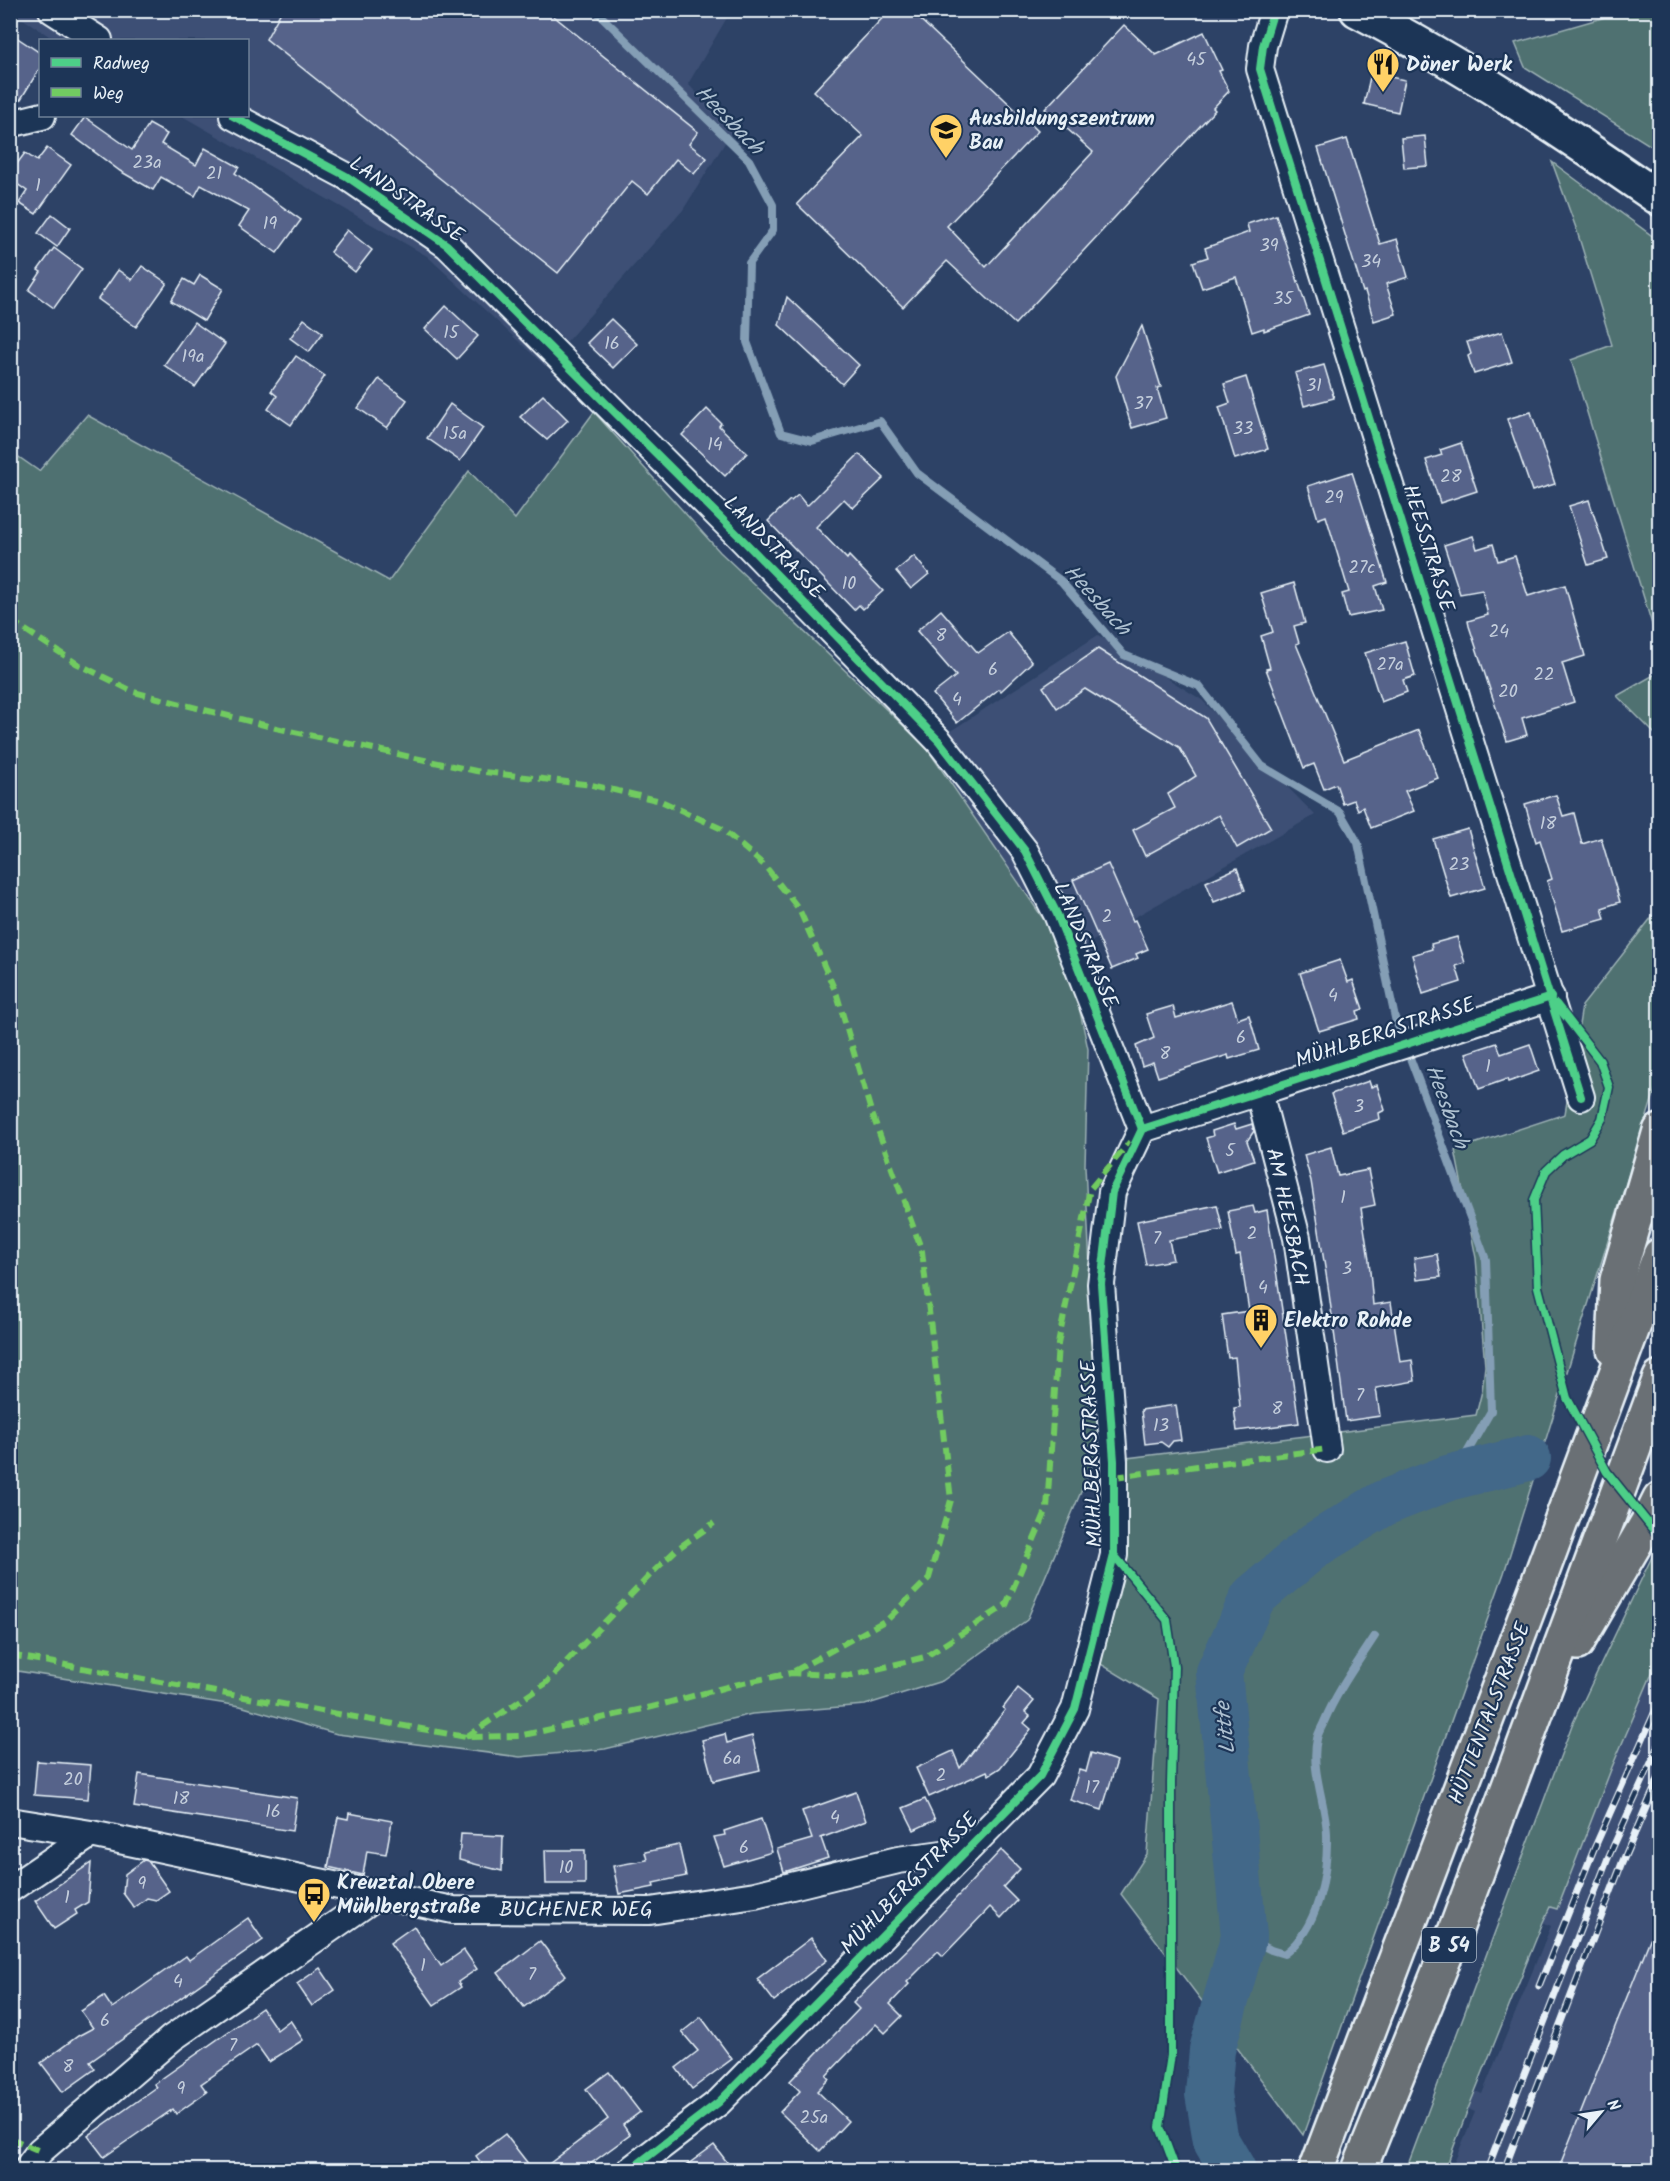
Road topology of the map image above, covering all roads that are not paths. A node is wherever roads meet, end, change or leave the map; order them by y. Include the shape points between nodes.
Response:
1 (52, 10) edge
2 (1274, 10) edge
3 (1357, 10) edge
4 (97, 39) edge
5 (39, 117) edge
6 (235, 117) edge
7 (10, 124) edge
8 (1659, 199) edge
9 (1551, 997) junction
10 (1259, 1092) junction
11 (1581, 1096) dead end
12 (1142, 1129) junction
13 (1659, 1131) edge
14 (1659, 1255) edge
15 (1659, 1378) edge
16 (1612, 1380) junction
17 (1327, 1449) dead end
18 (1659, 1499) edge
19 (1534, 1717) junction
20 (10, 1821) edge
21 (91, 1834) junction
22 (964, 1851) junction
23 (10, 1889) edge
24 (380, 1894) junction
25 (27, 2170) edge
26 (630, 2170) edge
27 (1316, 2170) edge
28 (1359, 2170) edge

1 - 4 street
2 - 9 street, HEESSTRASSE via 1260,69
3 - 8 main road via 1468,72
5 - 7 street
6 - 12 street, LANDSTRASSE via 346,176 447,245 939,741 1025,851 1057,914
9 - 10 street, MÜHLBERGSTRASSE
9 - 11 street, HEESSTRASSE
10 - 12 street, MÜHLBERGSTRASSE
10 - 17 street, AM HEESBACH via 1297,1238
12 - 22 street, MÜHLBERGSTRASSE via 1112,1192 1101,1284 1114,1461 1114,1555 1075,1709 1040,1776
13 - 16 highway via 1617,1280
14 - 16 highway, HÜTTENTALSTRASSE / B 54
15 - 19 highway, HÜTTENTALSTRASSE / B 54
16 - 27 highway, HÜTTENTALSTRASSE / B 54
18 - 19 highway
19 - 28 highway, HÜTTENTALSTRASSE / B 54 via 1456,1929
20 - 21 street, BUCHENER WEG
21 - 23 street
21 - 24 street, BUCHENER WEG
22 - 24 street, BUCHENER WEG via 898,1860 755,1895 650,1911 453,1910
22 - 26 street, MÜHLBERGSTRASSE via 720,2102
24 - 25 street via 172,2038 40,2151

